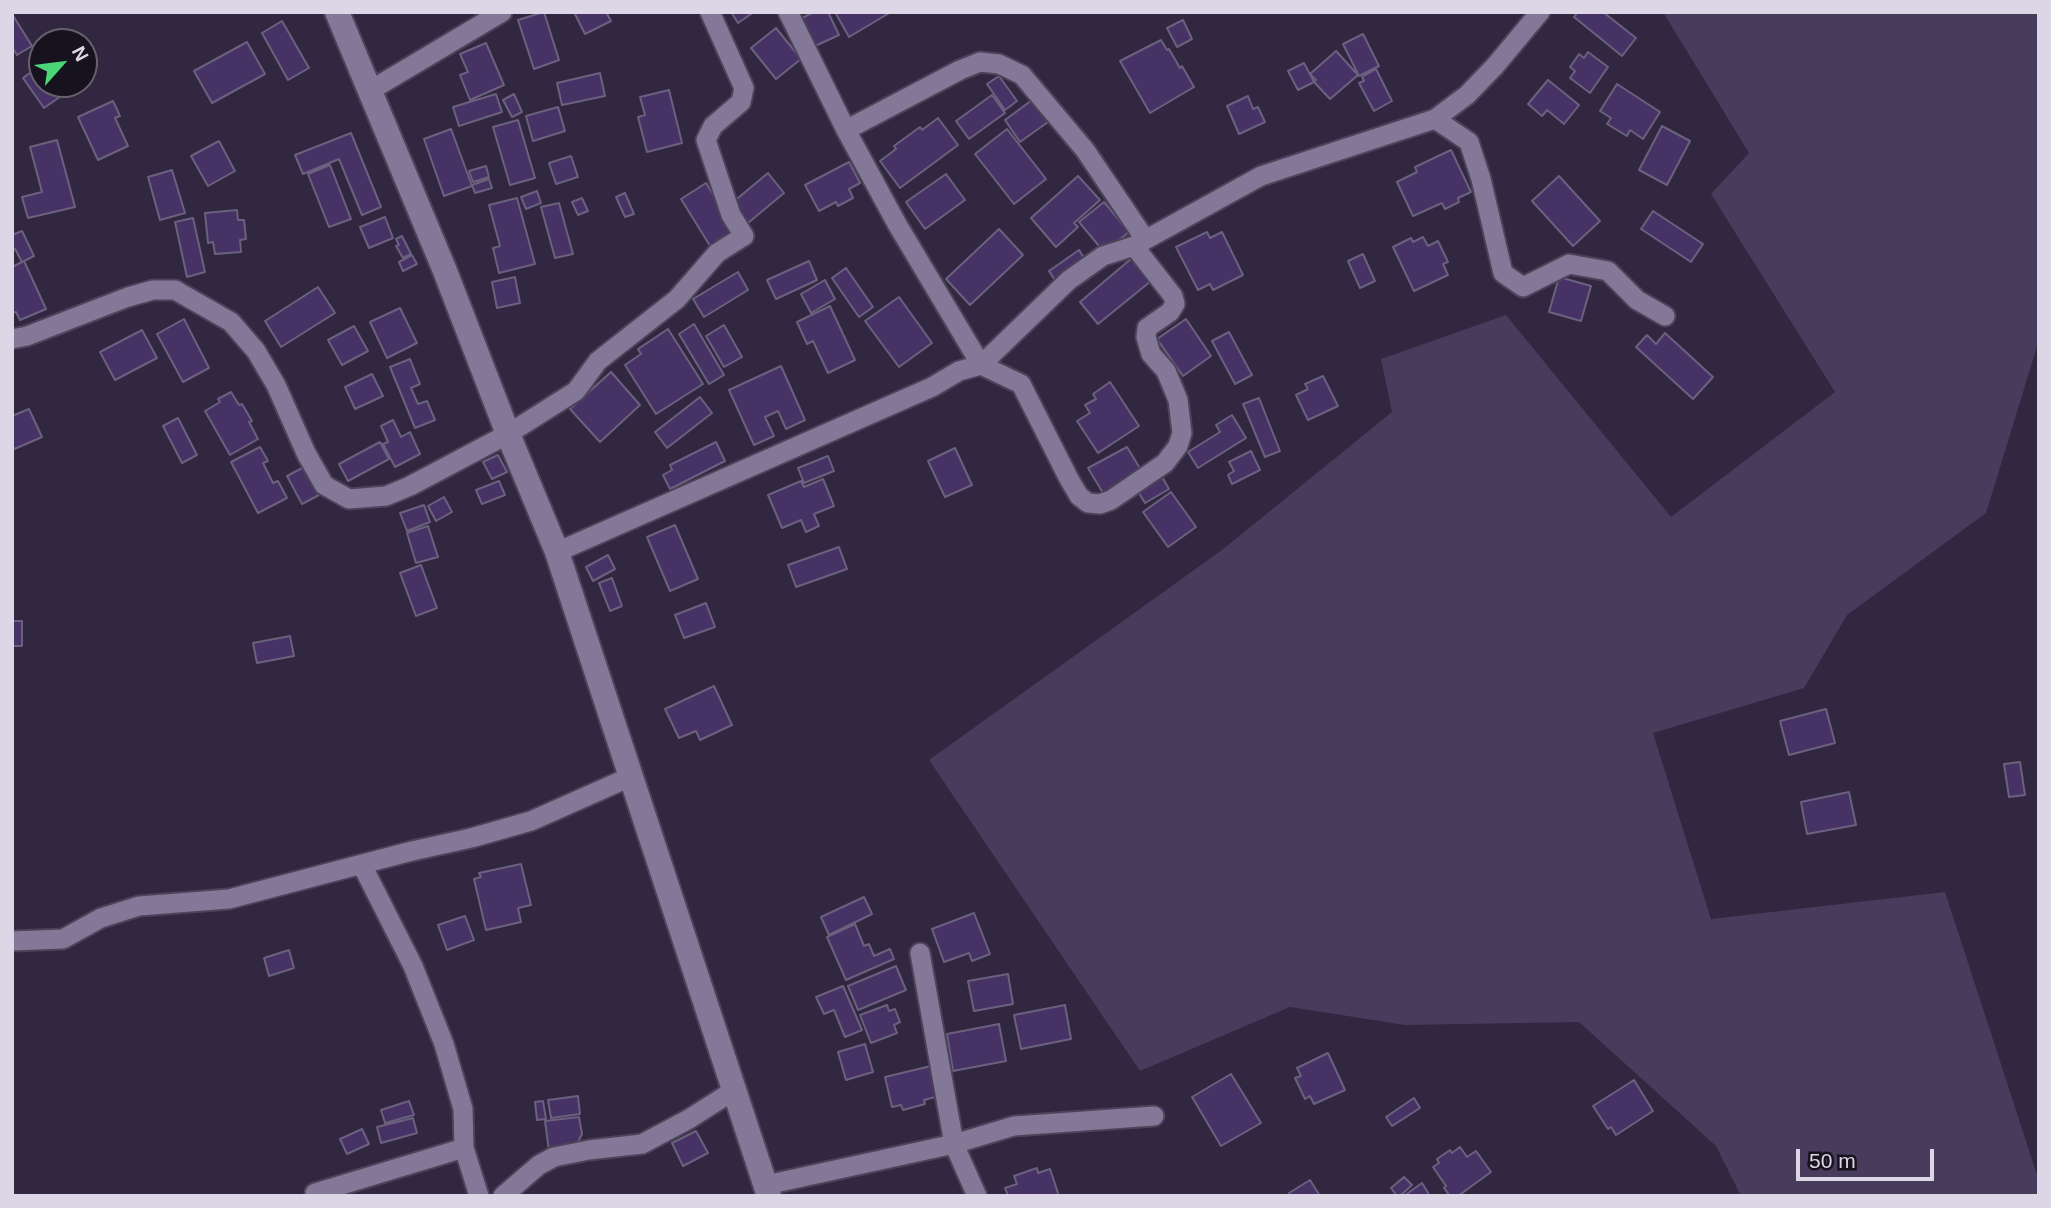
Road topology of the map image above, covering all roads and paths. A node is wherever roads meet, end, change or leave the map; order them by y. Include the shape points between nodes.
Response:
1 (337, 12) edge
2 (502, 12) edge
3 (710, 12) edge
4 (788, 12) edge
5 (1540, 12) edge
6 (371, 90) junction
7 (1435, 119) junction
8 (846, 130) junction
9 (1140, 243) junction
10 (1665, 316) dead end
11 (12, 339) edge
12 (981, 365) junction
13 (508, 434) junction
14 (557, 552) junction
15 (630, 777) junction
16 (362, 865) junction
17 (12, 941) edge
18 (920, 953) dead end
19 (736, 1089) junction
20 (1154, 1116) dead end
21 (954, 1144) junction
22 (464, 1148) junction
23 (767, 1190) edge
24 (315, 1193) dead end
25 (479, 1196) edge
26 (503, 1196) edge
27 (977, 1196) edge

1 - 6 street
2 - 6 street
3 - 13 street via 744,88 741,102 713,125 706,140 744,236 717,253 677,299 598,362 576,391
4 - 8 street
5 - 7 street via 1467,95
6 - 13 street
7 - 9 street via 1261,176
7 - 10 street via 1469,142 1503,274 1523,287 1569,264 1608,271 1637,300
8 - 9 street via 960,70 980,62 999,64 1022,75 1077,141
8 - 12 street
9 - 12 street via 1103,256 1069,280
9 - 12 street via 1175,304 1147,328 1146,337 1178,400 1182,433 1165,463 1111,500 1088,503 1069,480 1021,384
11 - 13 street via 128,297 174,290 230,322 256,351 324,485 349,499 386,496
12 - 14 street
13 - 14 street
14 - 15 street
15 - 16 street via 531,821
15 - 19 street
16 - 17 street via 229,899 139,906 101,918 63,939
16 - 22 street via 413,966 444,1044 463,1109
18 - 21 street
19 - 23 street
19 - 26 street via 642,1144 554,1157
20 - 21 street via 1014,1126
21 - 23 street
21 - 27 street
22 - 24 street
22 - 25 street

